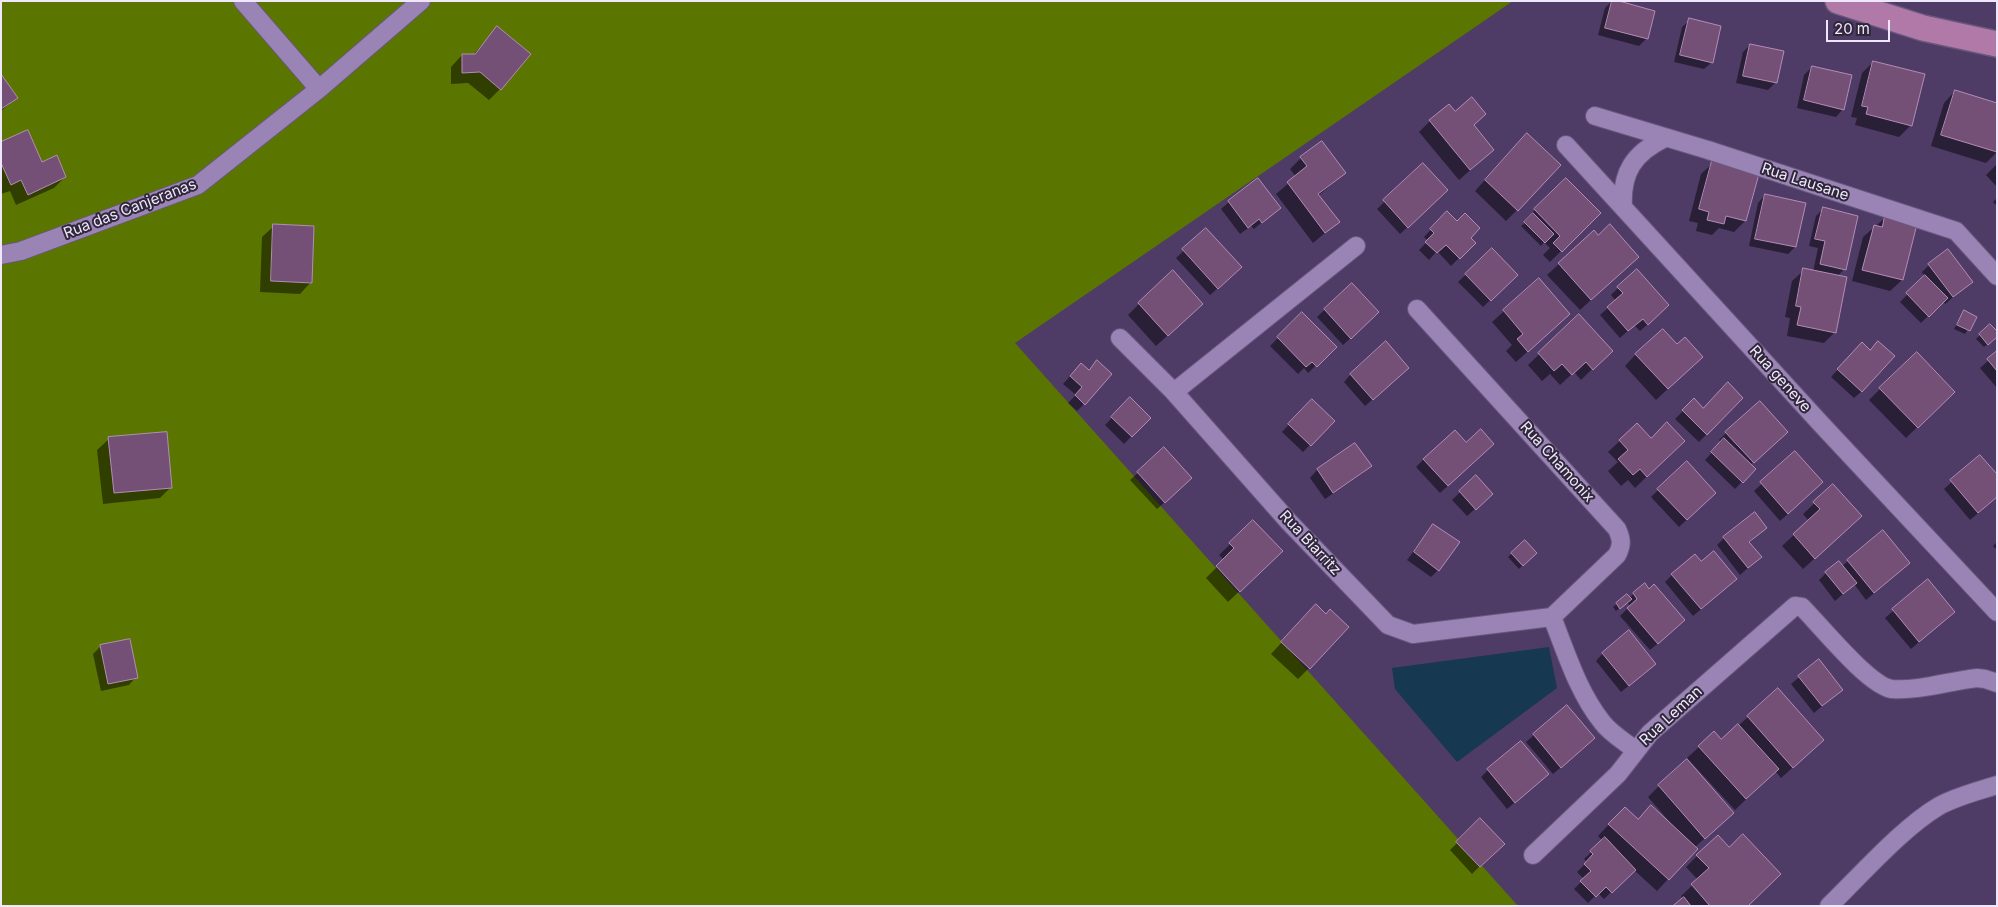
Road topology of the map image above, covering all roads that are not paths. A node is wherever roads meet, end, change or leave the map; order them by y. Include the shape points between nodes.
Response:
1 (243, 1) edge
2 (421, 1) edge
3 (1838, 1) edge
4 (1997, 44) edge
5 (319, 89) junction
6 (1595, 116) dead end
7 (1665, 138) junction
8 (1566, 145) dead end
9 (1622, 207) junction
10 (1356, 246) dead end
11 (1, 255) edge
12 (1997, 276) edge
13 (1417, 310) dead end
14 (1120, 338) dead end
15 (1174, 392) junction
16 (1997, 612) edge
17 (1552, 617) junction
18 (1997, 683) edge
19 (1635, 750) junction
20 (1997, 785) edge
21 (1533, 855) dead end
22 (1829, 906) edge

1 - 5 street
2 - 5 street, Rua das Canjeranas
3 - 4 street via 1923,28
5 - 11 street, Rua das Canjeranas via 198,185
6 - 7 street, Rua Lausane
7 - 9 street via 1650,146 1631,165 1625,177
7 - 12 street, Rua Lausane via 1956,231
8 - 9 street, Rua geneve
9 - 16 street, Rua geneve
10 - 15 street
13 - 17 street, Rua Chamonix via 1617,529 1621,547 1617,555
14 - 15 street, Rua Biarritz
15 - 17 street, Rua Biarritz via 1289,522 1388,624 1413,634
17 - 19 street via 1573,671 1592,708 1603,724
18 - 19 street, Rua Leman via 1977,678 1908,688 1882,686 1869,677 1802,607 1795,606
19 - 21 street, Rua Leman via 1618,774
20 - 22 street via 1958,798 1927,815

